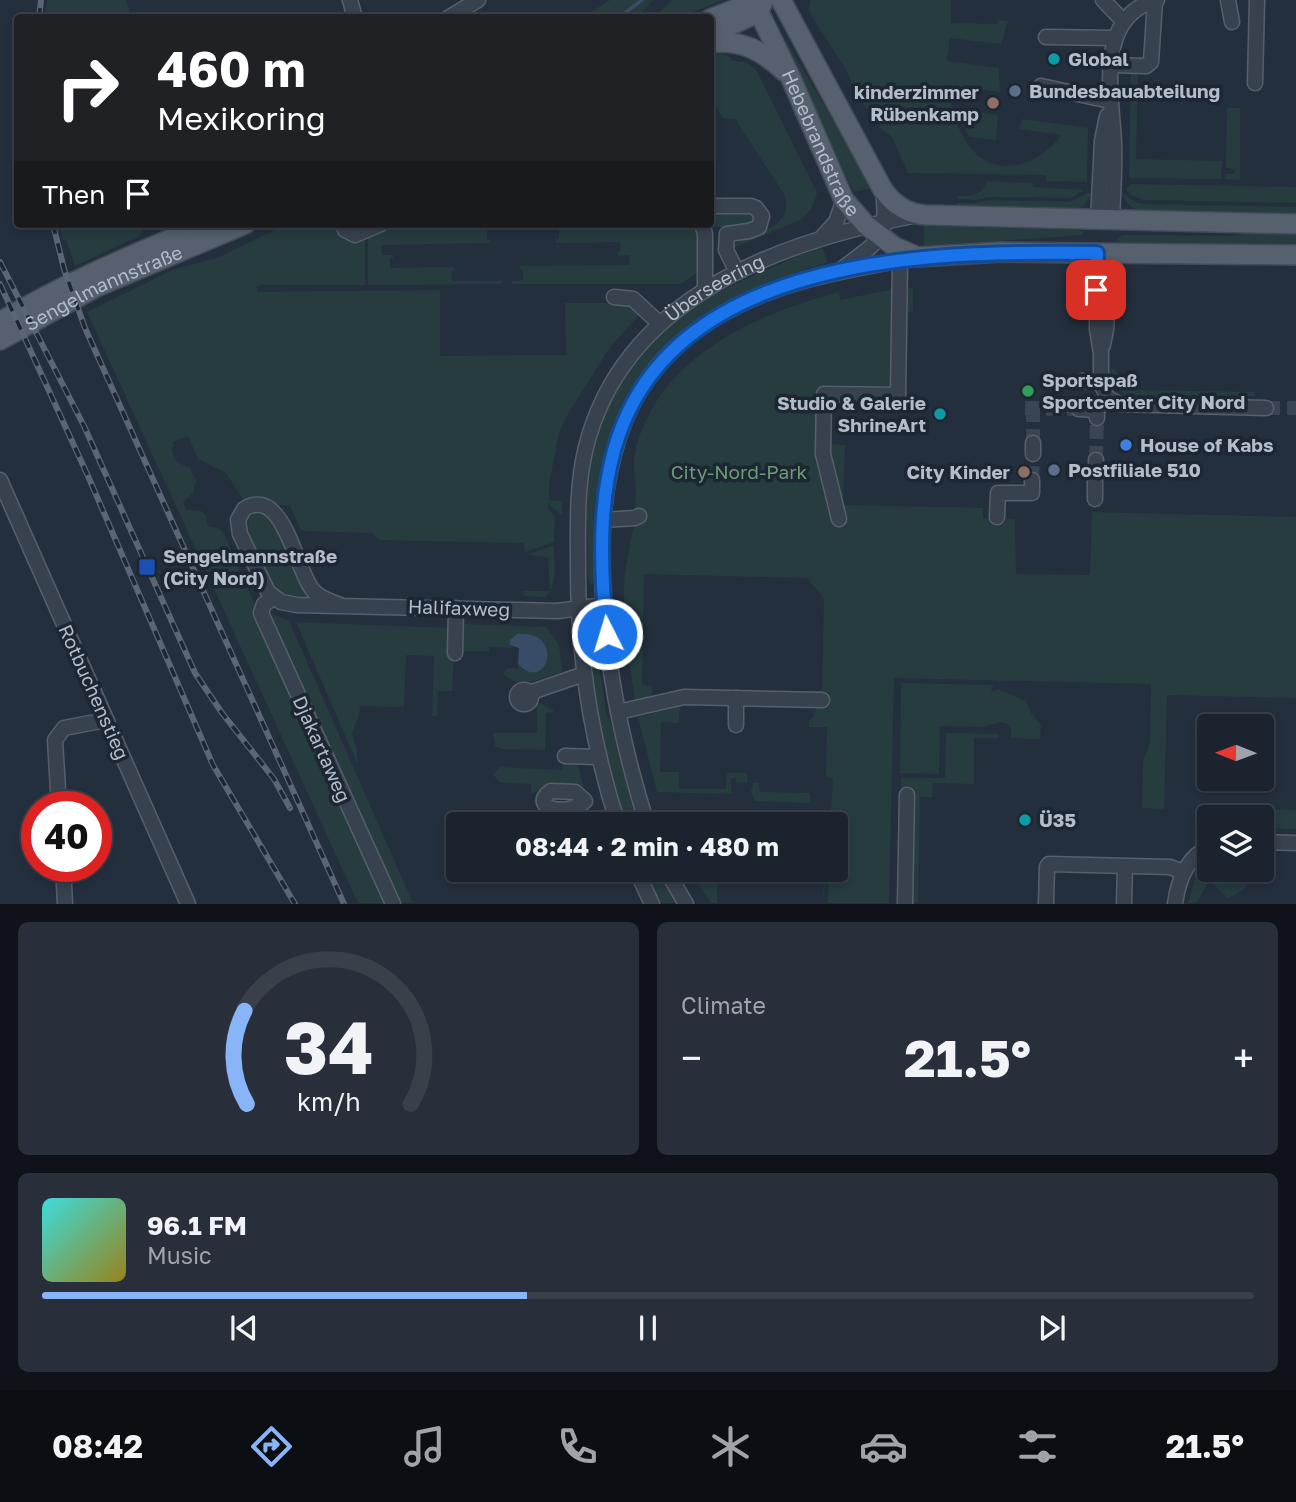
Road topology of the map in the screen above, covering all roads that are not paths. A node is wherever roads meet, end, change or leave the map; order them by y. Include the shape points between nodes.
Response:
1 (478, 0) edge
2 (1103, 0) edge
3 (1156, 0) edge
4 (1228, 0) edge
5 (1257, 0) edge
6 (758, 2) edge
7 (785, 7) edge
8 (455, 14) edge
9 (714, 18) edge
10 (1124, 22) junction
11 (1232, 22) dead end
12 (714, 32) edge
13 (1046, 37) dead end
14 (1115, 38) junction
15 (714, 43) edge
16 (1111, 65) junction
17 (790, 76) junction
18 (1255, 83) dead end
19 (1041, 86) dead end
20 (1110, 101) junction
21 (883, 190) junction
22 (844, 200) junction
23 (714, 206) edge
24 (919, 214) junction
25 (1105, 219) junction
26 (1296, 224) edge
27 (197, 228) edge
28 (236, 228) edge
29 (344, 228) edge
30 (372, 228) edge
31 (877, 228) junction
32 (703, 229) edge
33 (727, 234) junction
34 (823, 236) junction
35 (1104, 253) junction
36 (1296, 256) edge
37 (909, 259) junction
38 (737, 272) junction
39 (838, 272) junction
40 (705, 288) junction
41 (614, 297) dead end
42 (0, 322) edge
43 (659, 323) junction
44 (0, 340) edge
45 (1100, 380) junction
46 (1082, 381) dead end
47 (1107, 397) junction
48 (1266, 408) tunnel mouth
49 (1079, 409) tunnel mouth
50 (0, 480) edge
51 (1032, 480) dead end
52 (1096, 482) dead end
53 (1095, 499) dead end
54 (639, 516) dead end
55 (998, 517) dead end
56 (839, 519) dead end
57 (603, 520) junction
58 (274, 598) junction
59 (340, 604) junction
60 (604, 605) junction
61 (456, 608) junction
62 (578, 609) junction
63 (455, 653) dead end
64 (584, 674) junction
65 (529, 692) dead end
66 (736, 698) junction
67 (822, 700) dead end
68 (618, 712) junction
69 (106, 720) junction
70 (736, 725) dead end
71 (565, 757) dead end
72 (599, 757) junction
73 (59, 791) edge
74 (609, 795) junction
75 (907, 795) dead end
76 (562, 800) dead end
77 (614, 812) edge
78 (644, 812) edge
79 (1274, 842) edge
80 (1296, 843) edge
81 (1197, 854) edge
82 (1125, 866) junction
83 (1183, 872) junction
84 (64, 882) edge
85 (642, 882) edge
86 (673, 882) edge
87 (65, 904) edge
88 (188, 904) edge
89 (393, 904) edge
90 (652, 904) edge
91 (685, 904) edge
92 (905, 904) edge
93 (1046, 904) edge
94 (1124, 904) edge
95 (1175, 904) edge

1 - 8 street
2 - 10 street
3 - 10 street via 1141,6
3 - 16 street via 1152,62 1146,66
4 - 11 street
5 - 18 street
6 - 7 main road
6 - 9 main road
6 - 12 main road
6 - 17 main road, Hebebrandstraße
7 - 21 main road, Hebebrandstraße
10 - 14 street
13 - 14 street
14 - 16 street
15 - 17 main road via 738,42 757,49
16 - 20 street
17 - 22 main road, Hebebrandstraße
19 - 20 street
20 - 25 street via 1102,141
21 - 24 main road, Hebebrandstraße via 897,206
21 - 31 street
22 - 31 main road, Hebebrandstraße
22 - 34 street
23 - 33 street via 751,206 760,212 759,227
24 - 25 main road, Überseering
24 - 31 street, Überseering
25 - 26 main road, Überseering
27 - 42 main road, Sengelmannstraße via 88,274
28 - 44 main road, Sengelmannstraße via 96,287
29 - 30 street via 355,235
31 - 34 street, Überseering
31 - 37 main road, Hebebrandstraße
31 - 39 street via 869,250
32 - 33 street
32 - 40 street
33 - 38 street via 726,250
34 - 38 street, Überseering
35 - 36 main road, Überseering
35 - 37 main road, Überseering via 1001,252
35 - 45 street via 1106,330
37 - 39 street, Überseering
37 - 56 street via 898,395 824,394 823,454
38 - 40 street, Überseering
39 - 57 street, Überseering via 760,295 729,310 698,330 650,375 620,434
40 - 43 street, Überseering
41 - 43 street via 633,299
43 - 62 street, Überseering via 618,372 594,418 580,477
45 - 46 street
45 - 47 street
47 - 48 street via 1124,404
47 - 49 street via 1097,414
50 - 69 street, Rotbuchenstieg
51 - 55 street via 1032,494 998,493
52 - 53 street
54 - 57 street
57 - 60 street, Überseering
58 - 59 street, Halifaxweg via 297,605
58 - 59 street, Halifaxweg via 238,527 244,509 254,504 266,505 276,513 315,593
58 - 89 street, Djakartaweg via 264,604 261,613
59 - 61 street, Halifaxweg
60 - 62 street, Halifaxweg
60 - 68 street, Überseering
61 - 62 street, Halifaxweg
61 - 63 street
62 - 64 street, Überseering
64 - 65 street
64 - 72 street, Überseering
66 - 67 street
66 - 68 street via 684,697
66 - 70 street
68 - 78 street, Überseering
69 - 73 street via 64,728 55,740
69 - 88 street, Rotbuchenstieg
71 - 72 street
72 - 74 street, Überseering
74 - 76 street
74 - 77 street, Überseering
75 - 92 street
79 - 80 street
81 - 83 street
82 - 83 street via 1170,867
82 - 93 street via 1049,864
82 - 94 street
83 - 95 street
84 - 87 street
85 - 90 street
86 - 91 street

